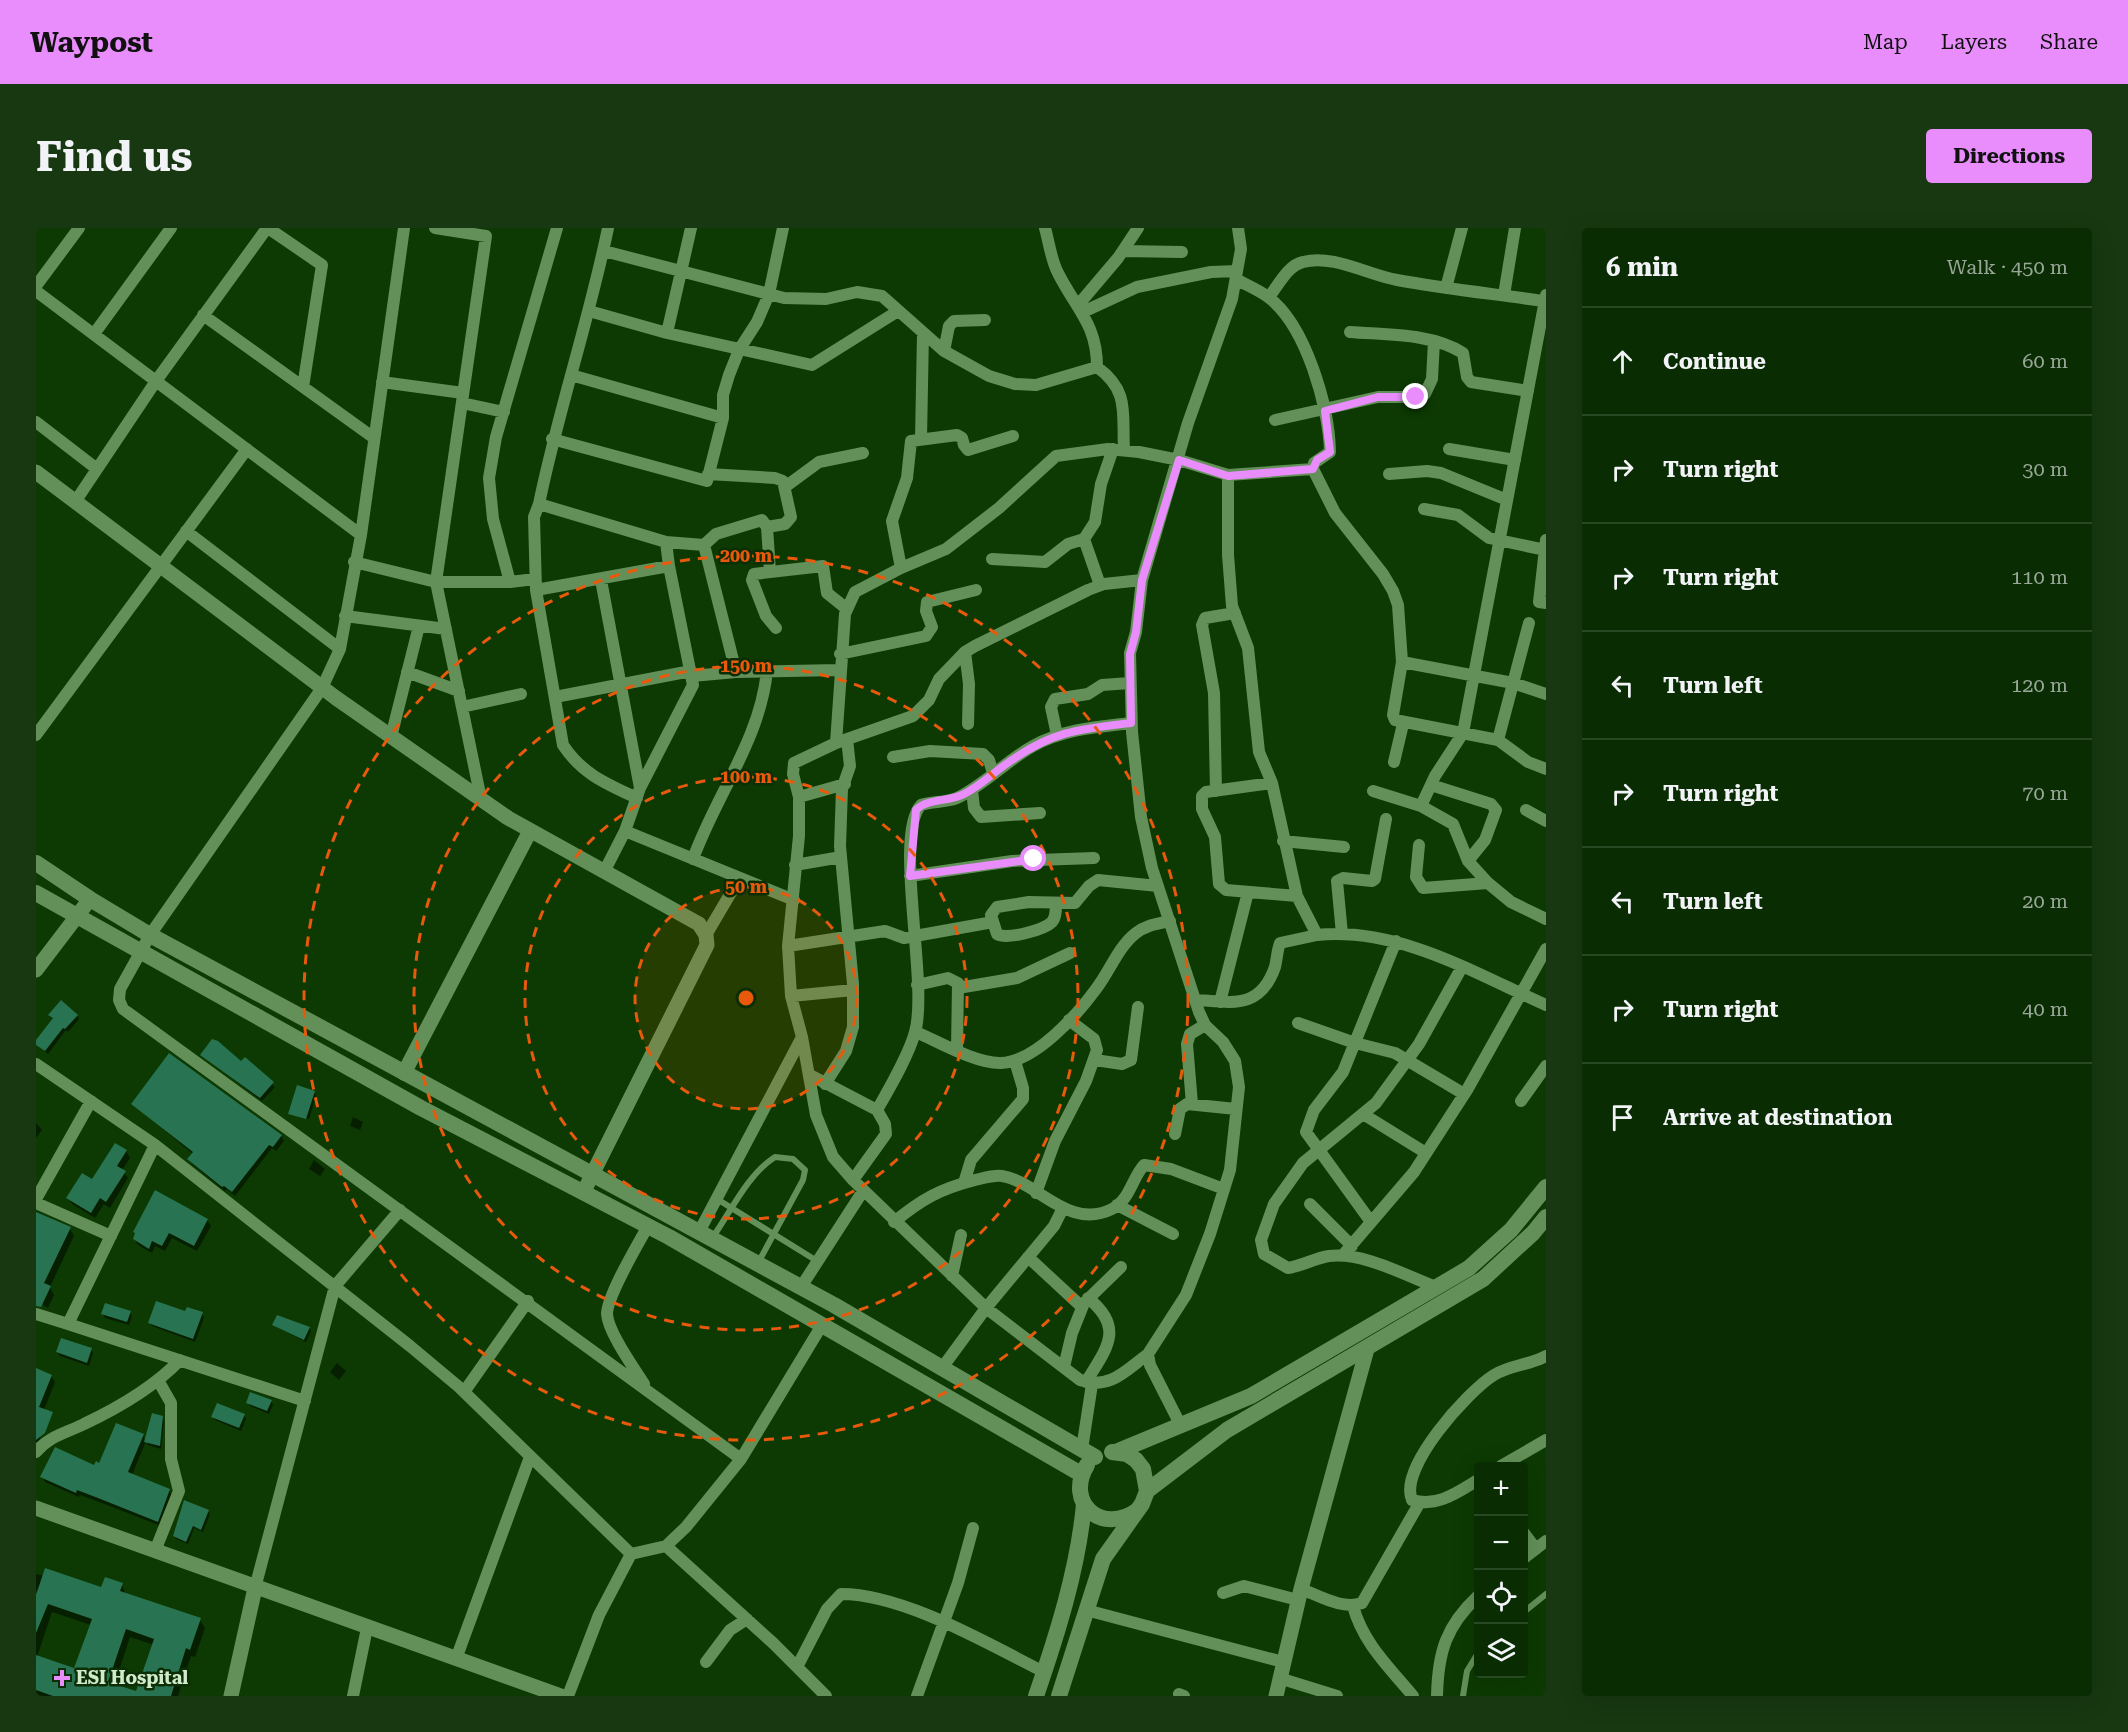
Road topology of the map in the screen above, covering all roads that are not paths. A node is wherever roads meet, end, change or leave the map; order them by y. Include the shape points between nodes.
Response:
1 (79, 228) edge
2 (171, 228) edge
3 (267, 228) edge
4 (404, 228) edge
5 (435, 228) edge
6 (557, 228) edge
7 (608, 228) edge
8 (691, 228) edge
9 (783, 228) edge
10 (1045, 228) edge
11 (1138, 228) edge
12 (1238, 228) edge
13 (1462, 228) edge
14 (1515, 228) edge
15 (604, 251) junction
16 (1123, 251) junction
17 (1182, 252) dead end
18 (681, 272) junction
19 (1236, 275) junction
20 (36, 286) edge
21 (1446, 288) junction
22 (36, 291) edge
23 (769, 294) junction
24 (1504, 295) junction
25 (1269, 297) junction
26 (1545, 298) edge
27 (1081, 308) junction
28 (589, 311) junction
29 (898, 311) junction
30 (203, 315) junction
31 (986, 320) dead end
32 (1350, 332) dead end
33 (667, 333) junction
34 (923, 333) junction
35 (94, 334) junction
36 (1434, 341) junction
37 (739, 350) junction
38 (944, 351) junction
39 (1097, 367) junction
40 (571, 375) junction
41 (156, 381) junction
42 (382, 382) junction
43 (303, 387) junction
44 (1528, 391) junction
45 (463, 398) junction
46 (1325, 411) junction
47 (504, 412) junction
48 (723, 418) junction
49 (1275, 420) dead end
50 (36, 422) edge
51 (1013, 436) dead end
52 (374, 438) junction
53 (552, 439) junction
54 (921, 439) junction
55 (248, 449) junction
56 (1449, 449) dead end
57 (1119, 450) junction
58 (863, 453) dead end
59 (1515, 459) junction
60 (1179, 460) junction
61 (97, 469) junction
62 (1313, 469) junction
63 (36, 472) edge
64 (708, 474) junction
65 (1389, 474) dead end
66 (1228, 476) junction
67 (785, 487) junction
68 (1507, 500) junction
69 (75, 501) junction
70 (539, 504) junction
71 (1424, 509) dead end
72 (767, 527) junction
73 (186, 531) junction
74 (361, 535) junction
75 (1084, 539) junction
76 (1500, 540) junction
77 (666, 542) junction
78 (704, 545) junction
79 (1545, 545) edge
80 (992, 559) dead end
81 (354, 562) junction
82 (160, 566) junction
83 (669, 566) junction
84 (901, 568) junction
85 (770, 572) junction
86 (601, 580) junction
87 (1142, 580) junction
88 (436, 582) junction
89 (510, 582) junction
90 (535, 584) junction
91 (1100, 585) junction
92 (976, 590) dead end
93 (1546, 603) edge
94 (847, 609) junction
95 (1235, 613) junction
96 (345, 616) junction
97 (1529, 623) dead end
98 (418, 626) junction
99 (776, 628) dead end
100 (446, 629) junction
101 (340, 649) junction
102 (965, 652) junction
103 (840, 654) junction
104 (1402, 662) junction
105 (839, 670) junction
106 (767, 671) junction
107 (407, 672) junction
108 (736, 672) junction
109 (692, 673) junction
110 (1473, 675) junction
111 (1130, 682) junction
112 (1514, 683) junction
113 (621, 685) junction
114 (322, 688) junction
115 (459, 691) junction
116 (521, 694) dead end
117 (1546, 694) edge
118 (555, 697) junction
119 (462, 707) junction
120 (1131, 723) junction
121 (968, 724) dead end
122 (1403, 724) junction
123 (1463, 733) junction
124 (36, 735) edge
125 (1057, 735) junction
126 (391, 737) junction
127 (1498, 740) junction
128 (841, 741) junction
129 (893, 757) dead end
130 (1394, 762) dead end
131 (1546, 769) edge
132 (993, 773) junction
133 (1272, 783) junction
134 (845, 784) junction
135 (1431, 785) junction
136 (972, 790) junction
137 (1216, 791) junction
138 (1372, 791) dead end
139 (639, 793) junction
140 (799, 797) junction
141 (480, 799) junction
142 (1421, 806) junction
143 (1526, 810) dead end
144 (1040, 813) dead end
145 (1386, 819) dead end
146 (1546, 821) edge
147 (530, 831) junction
148 (625, 831) junction
149 (1283, 841) junction
150 (1419, 845) dead end
151 (1344, 847) dead end
152 (841, 857) junction
153 (1094, 858) dead end
154 (693, 859) junction
155 (1468, 861) junction
156 (36, 863) edge
157 (795, 865) junction
158 (604, 872) junction
159 (910, 876) junction
160 (739, 879) junction
161 (1488, 883) junction
162 (1158, 886) junction
163 (1248, 892) junction
164 (36, 893) edge
165 (1298, 896) junction
166 (90, 899) junction
167 (794, 900) junction
168 (1056, 903) junction
169 (78, 916) junction
170 (1546, 920) edge
171 (1170, 921) junction
172 (993, 922) junction
173 (150, 934) junction
174 (1342, 934) junction
175 (706, 935) junction
176 (1317, 935) junction
177 (849, 936) junction
178 (915, 936) junction
179 (1396, 941) junction
180 (788, 946) junction
181 (1546, 948) edge
182 (141, 953) junction
183 (1070, 953) dead end
184 (1462, 967) junction
185 (36, 970) edge
186 (917, 985) junction
187 (958, 988) junction
188 (853, 990) junction
189 (1520, 994) junction
190 (791, 996) junction
191 (1196, 1000) junction
192 (1220, 1002) junction
193 (1546, 1005) edge
194 (1138, 1007) dead end
195 (1068, 1020) junction
196 (1298, 1023) dead end
197 (1205, 1025) junction
198 (916, 1032) junction
199 (802, 1036) junction
200 (1355, 1043) junction
201 (957, 1049) junction
202 (1095, 1060) junction
203 (1409, 1060) junction
204 (1016, 1061) junction
205 (36, 1064) edge
206 (1546, 1066) edge
207 (404, 1073) junction
208 (810, 1076) junction
209 (825, 1084) junction
210 (1464, 1094) junction
211 (91, 1101) junction
212 (1521, 1101) dead end
213 (1192, 1104) junction
214 (1236, 1109) junction
215 (877, 1110) junction
216 (1363, 1114) junction
217 (1175, 1134) dead end
218 (155, 1145) junction
219 (1320, 1150) junction
220 (1426, 1152) junction
221 (593, 1173) junction
222 (853, 1180) junction
223 (964, 1183) junction
224 (1546, 1187) edge
225 (1224, 1189) junction
226 (584, 1191) junction
227 (863, 1191) junction
228 (1036, 1193) junction
229 (717, 1199) junction
230 (36, 1201) edge
231 (1310, 1204) dead end
232 (1117, 1205) junction
233 (732, 1208) junction
234 (1063, 1208) junction
235 (400, 1210) junction
236 (1546, 1217) edge
237 (894, 1222) junction
238 (1371, 1222) junction
239 (648, 1226) junction
240 (774, 1233) junction
241 (1173, 1234) dead end
242 (705, 1235) junction
243 (961, 1235) dead end
244 (111, 1236) junction
245 (1347, 1250) junction
246 (1028, 1257) junction
247 (818, 1261) junction
248 (757, 1264) junction
249 (1121, 1267) dead end
250 (952, 1276) junction
251 (335, 1286) junction
252 (801, 1287) junction
253 (1436, 1287) junction
254 (528, 1301) junction
255 (1085, 1303) junction
256 (986, 1308) junction
257 (36, 1314) edge
258 (68, 1324) junction
259 (822, 1325) junction
260 (1367, 1349) junction
261 (1148, 1354) junction
262 (1546, 1356) edge
263 (180, 1360) junction
264 (1064, 1367) junction
265 (942, 1368) junction
266 (159, 1382) junction
267 (1089, 1383) junction
268 (646, 1388) junction
269 (464, 1392) junction
270 (305, 1401) junction
271 (1181, 1426) junction
272 (1546, 1440) edge
273 (36, 1452) edge
274 (1116, 1452) junction
275 (1088, 1453) junction
276 (530, 1457) junction
277 (741, 1459) junction
278 (1509, 1462) edge
279 (1081, 1474) junction
280 (1474, 1483) edge
281 (1147, 1491) junction
282 (1420, 1502) junction
283 (1084, 1504) junction
284 (36, 1509) edge
285 (1138, 1510) junction
286 (973, 1528) dead end
287 (1528, 1536) edge
288 (1541, 1545) edge
289 (666, 1546) junction
290 (155, 1551) junction
291 (631, 1554) junction
292 (1528, 1555) edge
293 (255, 1588) junction
294 (1223, 1593) dead end
295 (1546, 1594) edge
296 (1300, 1595) junction
297 (1474, 1600) edge
298 (1353, 1606) junction
299 (1528, 1609) edge
300 (1086, 1610) junction
301 (747, 1619) junction
302 (943, 1622) junction
303 (367, 1628) junction
304 (456, 1659) junction
305 (1474, 1660) edge
306 (706, 1662) dead end
307 (1283, 1662) junction
308 (797, 1668) junction
309 (1044, 1672) junction
310 (1279, 1678) junction
311 (1275, 1695) edge
312 (231, 1696) edge
313 (354, 1696) edge
314 (561, 1696) edge
315 (568, 1696) edge
316 (826, 1696) edge
317 (917, 1696) edge
318 (1036, 1696) edge
319 (1059, 1696) edge
320 (1337, 1696) edge
321 (1413, 1696) edge
322 (1437, 1696) edge
323 (1463, 1696) edge

1 - 20 street
2 - 35 street
3 - 30 street
3 - 43 street via 322,265
4 - 42 street
5 - 45 street via 486,236
6 - 47 street
7 - 15 street
8 - 18 street
9 - 23 street
10 - 27 street via 1057,272
11 - 16 street
12 - 19 street via 1241,249
13 - 21 street
14 - 24 street
15 - 18 street
15 - 28 street
16 - 17 street
16 - 27 street
18 - 23 street
18 - 33 street
19 - 25 street
19 - 27 street via 1211,272 1137,287
19 - 60 street via 1232,299 1188,423
21 - 24 street
21 - 25 street via 1312,260 1289,270
22 - 35 street
23 - 29 street via 826,299 857,292 882,296
23 - 37 street via 758,322
24 - 26 street
25 - 46 street via 1309,354
26 - 44 street
27 - 39 street via 1097,346
28 - 33 street
28 - 40 street
29 - 34 street
29 - 37 street via 812,365
30 - 41 street
30 - 43 street
31 - 38 street via 954,321
32 - 36 street
33 - 37 street
34 - 38 street
34 - 54 street
35 - 41 street
36 - 44 street via 1463,353 1471,382
36 - 46 street via 1432,379 1425,394 1378,397
37 - 48 street via 723,395
38 - 39 street via 989,376 1015,384 1036,385
39 - 57 street via 1109,375 1121,393
40 - 48 street
40 - 53 street
41 - 55 street
41 - 61 street
42 - 45 street
42 - 52 street
43 - 52 street
44 - 59 street
45 - 47 street
45 - 88 street
46 - 49 street
46 - 62 street via 1330,452 1317,460
47 - 89 street via 489,478 493,519
48 - 64 street
50 - 61 street
51 - 54 street via 968,450 960,435
52 - 74 street
53 - 64 street via 675,474 707,481
53 - 70 street
54 - 84 street via 911,441 909,471 892,521
55 - 73 street
55 - 74 street
56 - 59 street
57 - 60 street
57 - 75 street via 1101,484 1095,522
57 - 84 street via 1056,456 955,542
58 - 67 street via 819,462
59 - 68 street
60 - 66 street
60 - 87 street
61 - 69 street
62 - 66 street
62 - 104 street via 1331,508 1393,591 1398,605
63 - 69 street
64 - 67 street via 775,478
65 - 68 street via 1441,473
66 - 95 street via 1228,555
67 - 72 street via 791,517 785,525
68 - 76 street
69 - 82 street
70 - 77 street
70 - 90 street via 534,518
71 - 76 street via 1458,515 1483,535
72 - 78 street via 757,519 716,534
72 - 85 street
73 - 82 street
73 - 101 street
74 - 81 street
75 - 80 street via 1063,547 1045,562
75 - 91 street
76 - 79 street
76 - 110 street
77 - 78 street
77 - 83 street
78 - 108 street
79 - 93 street via 1539,602
81 - 88 street
81 - 96 street
82 - 114 street
82 - 124 street
83 - 86 street
83 - 109 street
84 - 94 street via 855,592
85 - 94 street via 823,566 827,593
85 - 99 street via 754,574 752,580 766,616
86 - 90 street
86 - 113 street
87 - 91 street
87 - 111 street via 1130,654
88 - 89 street
88 - 100 street
89 - 90 street
90 - 118 street
91 - 102 street
92 - 103 street via 927,602 932,627 926,636
94 - 103 street
95 - 133 street via 1248,648 1259,752
95 - 137 street via 1210,615 1202,625 1215,693
96 - 98 street
96 - 101 street
97 - 112 street
98 - 100 street
98 - 107 street
100 - 115 street
101 - 114 street
102 - 121 street
102 - 128 street via 939,679 929,700 913,716
103 - 105 street
104 - 110 street
104 - 122 street via 1393,715
105 - 106 street
105 - 128 street
106 - 108 street
106 - 154 street via 752,733
107 - 115 street
107 - 126 street
108 - 109 street
109 - 113 street
109 - 139 street via 693,685
110 - 112 street
110 - 123 street
111 - 120 street
111 - 125 street via 1102,684 1088,694 1055,699 1051,707
112 - 117 street
112 - 127 street
113 - 118 street
113 - 139 street
114 - 126 street
114 - 173 street
115 - 119 street
116 - 119 street
118 - 139 street via 563,745 573,760 590,776
119 - 141 street
120 - 125 street
120 - 162 street via 1141,817
122 - 123 street
122 - 130 street
123 - 127 street
123 - 135 street
125 - 132 street via 1032,746
126 - 141 street
127 - 131 street via 1528,762
128 - 134 street via 850,766
128 - 140 street via 795,763 793,774
129 - 132 street via 930,752 983,754
132 - 136 street
133 - 137 street
133 - 149 street
134 - 140 street
134 - 152 street
135 - 142 street
135 - 155 street via 1491,804 1496,810 1485,840
136 - 144 street via 974,808 981,817
136 - 159 street via 953,800 927,803 916,810
137 - 163 street via 1206,792 1200,801 1215,837 1219,884 1226,890
138 - 142 street
139 - 148 street
140 - 157 street
141 - 147 street
142 - 155 street via 1454,824
143 - 146 street
145 - 174 street via 1375,879 1337,881
147 - 158 street
147 - 207 street
148 - 154 street
148 - 158 street
149 - 151 street
149 - 165 street
150 - 161 street via 1416,877 1423,888
152 - 157 street
152 - 177 street
153 - 159 street via 1012,861
154 - 160 street
155 - 161 street
156 - 166 main road
157 - 167 street
158 - 175 street via 699,924
159 - 178 street
160 - 167 street
160 - 175 street
161 - 170 street via 1510,902
162 - 168 street via 1098,880 1076,903
162 - 171 street
163 - 165 street
163 - 192 street
164 - 169 main road
165 - 176 street
166 - 169 street
166 - 173 main road
167 - 180 street
168 - 172 street via 997,907 991,915
168 - 172 street via 1051,923 1014,936 1000,936
169 - 182 main road
169 - 185 street
171 - 191 street
171 - 195 street via 1147,926 1130,939 1096,990
172 - 178 street
173 - 182 street
173 - 207 main road
174 - 176 street
174 - 179 street
175 - 221 street via 707,945
176 - 192 street via 1280,944 1270,976 1248,1000
177 - 178 street via 885,931 900,938
177 - 180 street
177 - 188 street
178 - 186 street
179 - 184 street
179 - 200 street
180 - 190 street
181 - 189 street
182 - 226 main road via 421,1108
182 - 235 street via 120,989 123,1009
183 - 187 street via 1017,978
184 - 189 street
184 - 203 street
186 - 187 street via 948,978 958,983
186 - 198 street
187 - 201 street
188 - 190 street
188 - 209 street via 850,1039
189 - 193 street
189 - 210 street
190 - 199 street
191 - 192 street
191 - 197 street
194 - 202 street via 1131,1060 1122,1064
195 - 202 street via 1094,1039
195 - 204 street via 1030,1054
196 - 200 street
197 - 213 street via 1190,1034 1187,1044
197 - 214 street via 1235,1061 1239,1086
198 - 201 street
198 - 215 street
199 - 208 street
199 - 229 street
200 - 203 street via 1382,1048
200 - 219 street via 1343,1072 1307,1125 1308,1138
201 - 204 street via 990,1062
202 - 228 street via 1055,1141
203 - 210 street
203 - 216 street
204 - 223 street via 1023,1099 971,1160
205 - 211 street
206 - 212 street
207 - 221 main road
208 - 209 street
208 - 222 street via 822,1132 833,1157
209 - 215 street
210 - 220 street
211 - 218 street
211 - 230 street
213 - 214 street
213 - 217 street via 1180,1109
214 - 225 street via 1230,1170
215 - 222 street via 886,1134
216 - 219 street
216 - 220 street
218 - 244 street
218 - 251 street
219 - 238 street
219 - 245 street via 1304,1163 1274,1204 1261,1248 1264,1254 1288,1268
220 - 238 street
221 - 226 street
221 - 242 main road
222 - 227 street
223 - 228 street via 1002,1176
223 - 237 street via 930,1194
224 - 253 main road via 1503,1237 1469,1268
225 - 232 street via 1171,1169 1144,1165
225 - 261 street via 1186,1295
226 - 239 main road
227 - 237 street
227 - 247 street
228 - 234 street
229 - 233 lane
229 - 242 street
230 - 244 street
231 - 245 street
232 - 234 street via 1085,1214
232 - 241 street
233 - 240 lane
233 - 240 lane via 767,1162 775,1157 794,1159 805,1170 803,1180
233 - 242 lane
234 - 246 street via 1054,1226
235 - 251 street
235 - 254 street
236 - 260 main road via 1483,1279
237 - 250 street
238 - 245 street
239 - 259 main road
239 - 268 street via 610,1300 607,1315
240 - 247 lane
240 - 248 lane
242 - 248 main road
243 - 250 street
244 - 258 street
245 - 253 street
246 - 255 street
246 - 256 street
247 - 252 street
248 - 252 main road
249 - 255 street
250 - 256 street
251 - 269 street
251 - 270 street
252 - 265 main road
253 - 271 main road via 1251,1396
254 - 268 street
254 - 269 street
255 - 264 street
255 - 267 street via 1103,1311 1110,1330
256 - 264 street
256 - 265 street
257 - 258 street
258 - 263 street
259 - 277 street
259 - 279 main road
260 - 281 main road via 1227,1430
260 - 296 street
261 - 267 street via 1104,1384
261 - 271 street
262 - 282 street via 1494,1375 1448,1421 1417,1463 1409,1484 1412,1500
263 - 266 street
263 - 270 street
264 - 267 street
265 - 275 main road
266 - 273 street via 50,1439
266 - 290 street via 171,1403 171,1459 179,1491
267 - 275 street
268 - 277 street
269 - 276 street
270 - 293 street
271 - 274 main road
272 - 278 street
274 - 275 main road
274 - 281 main road via 1127,1454 1143,1469
275 - 279 main road
276 - 291 street
276 - 304 street
277 - 289 street
279 - 283 main road
280 - 282 street via 1448,1497
281 - 285 main road
282 - 298 street via 1369,1594
283 - 285 main road via 1109,1520
283 - 309 main road via 1082,1531
284 - 290 street
285 - 300 main road via 1103,1559
286 - 302 street
287 - 288 street
288 - 292 street
289 - 291 street
289 - 301 street
290 - 293 street
291 - 315 street via 599,1615
293 - 303 street
293 - 312 street
294 - 296 street via 1244,1586
295 - 299 lane
296 - 298 street
296 - 307 street
297 - 322 street via 1461,1611 1450,1629 1440,1659
298 - 321 street via 1368,1643
300 - 307 street
300 - 319 main road
301 - 306 street via 730,1629
301 - 308 street
302 - 308 street via 857,1594 841,1594 827,1609
302 - 309 street
302 - 317 street
303 - 304 street
303 - 313 street
304 - 314 street
305 - 323 lane via 1467,1671
307 - 310 street
308 - 316 street
309 - 318 main road
310 - 311 street
310 - 320 street

